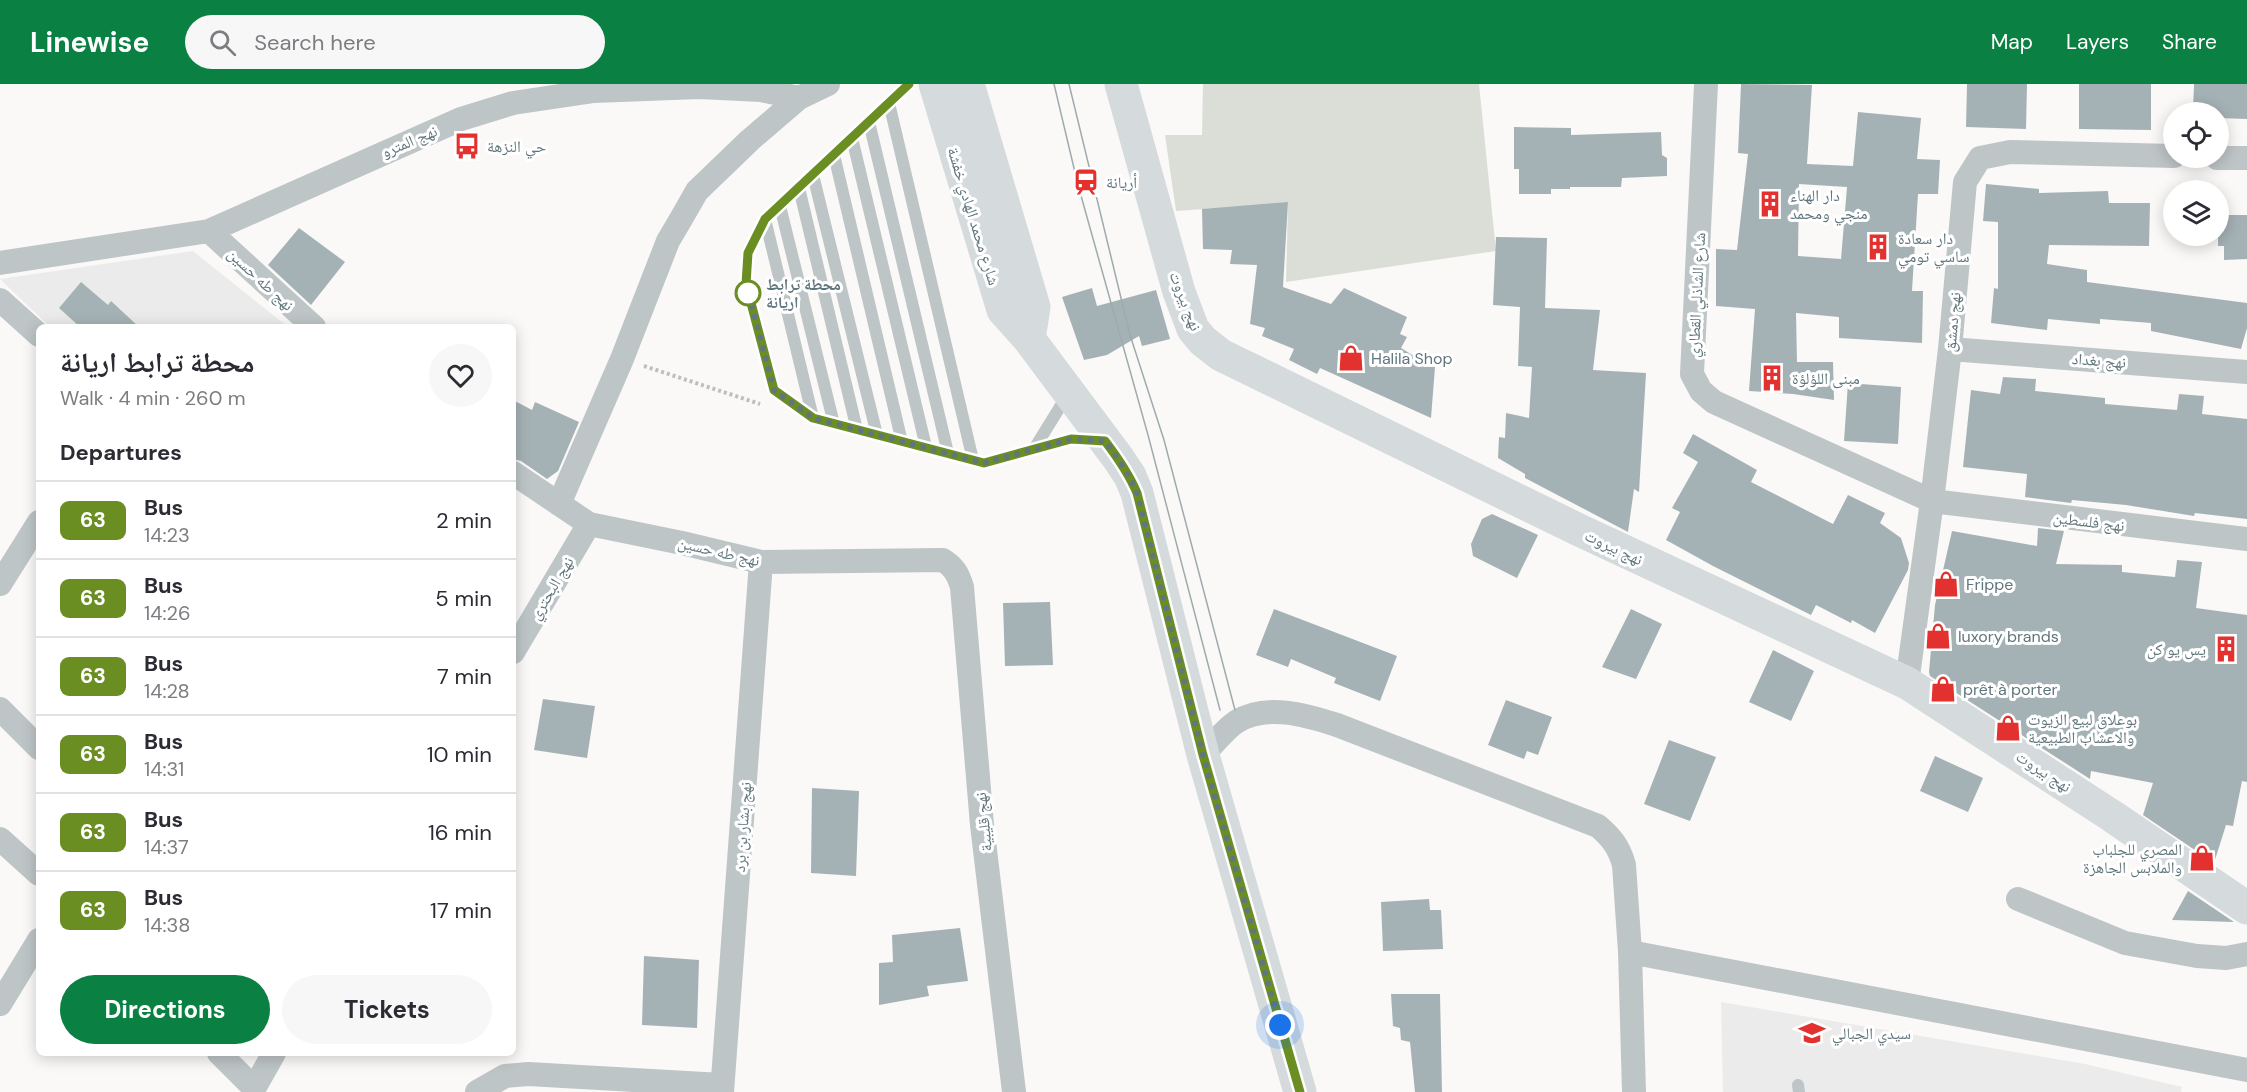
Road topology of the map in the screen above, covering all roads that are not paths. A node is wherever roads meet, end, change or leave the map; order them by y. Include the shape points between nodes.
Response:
1 (828, 84) edge
2 (909, 84) edge
3 (935, 84) edge
4 (968, 84) edge
5 (1121, 84) edge
6 (1706, 84) edge
7 (799, 98) junction
8 (889, 103) junction
9 (869, 122) junction
10 (852, 138) junction
11 (834, 155) junction
12 (2163, 156) edge
13 (2229, 158) edge
14 (2247, 158) edge
15 (813, 175) junction
16 (799, 188) junction
17 (780, 206) junction
18 (765, 219) junction
19 (209, 231) junction
20 (0, 263) edge
21 (0, 300) edge
22 (311, 324) edge
23 (36, 332) edge
24 (1029, 339) junction
25 (1950, 349) junction
26 (2247, 372) edge
27 (1069, 392) junction
28 (813, 418) junction
29 (834, 424) junction
30 (857, 430) junction
31 (877, 435) junction
32 (1105, 441) junction
33 (902, 442) junction
34 (926, 447) junction
35 (1034, 449) junction
36 (948, 453) junction
37 (973, 460) junction
38 (516, 475) edge
39 (1932, 501) junction
40 (560, 504) junction
41 (589, 524) junction
42 (36, 527) edge
43 (2247, 539) edge
44 (943, 560) joint
45 (761, 562) junction
46 (0, 584) edge
47 (516, 647) edge
48 (1907, 683) junction
49 (0, 709) edge
50 (36, 745) edge
51 (1203, 755) junction
52 (0, 839) edge
53 (36, 871) edge
54 (2018, 899) dead end
55 (2247, 908) edge
56 (36, 945) edge
57 (1630, 952) junction
58 (2247, 954) edge
59 (0, 1004) edge
60 (222, 1056) edge
61 (272, 1056) edge
62 (2247, 1070) edge
63 (722, 1088) edge
64 (253, 1090) edge
65 (477, 1092) edge
66 (1014, 1092) edge
67 (1300, 1092) edge
68 (1634, 1092) edge

1 - 7 street
2 - 8 lane
3 - 24 street, شارع محمد الهادي خفشة via 1003,310
4 - 24 street, شارع محمد الهادي خفشة via 1034,307
5 - 48 street, نهج بيروت via 1179,292 1193,329 1221,355 1577,529
6 - 39 street, شارع الشاذلي القطاري via 1692,374 1701,391 1714,402
7 - 19 street, نهج المترو via 761,90 699,87 594,91 513,103 461,119
7 - 40 street via 697,191 668,241
8 - 9 lane
8 - 37 lane
9 - 10 lane
9 - 36 lane
10 - 11 lane
10 - 34 lane
11 - 15 lane
11 - 33 lane
12 - 25 street, نهج دمشق via 2010,152 1980,158 1965,182
13 - 14 street
15 - 16 lane
15 - 31 lane
16 - 17 lane
16 - 30 lane
17 - 18 lane
17 - 29 lane
18 - 28 lane
18 - 28 lane via 748,253 746,284 774,390
19 - 20 street, نهج المترو
19 - 22 street, نهج طه حسين
21 - 23 street
24 - 27 street, شارع محمد الهادي خفشة
25 - 26 street, نهج بغداد
25 - 39 street, نهج دمشق
27 - 32 street, شارع محمد الهادي خفشة
27 - 35 lane
28 - 29 lane
29 - 30 lane
30 - 31 lane
31 - 33 lane
32 - 35 lane via 1071,439
32 - 51 street, شارع محمد الهادي خفشة via 1137,493
33 - 34 lane
34 - 36 lane
35 - 37 lane via 984,463
36 - 37 lane
38 - 40 street, نهج طه حسين
39 - 43 street, نهج فلسطين
39 - 48 street, نهج دمشق
40 - 41 street, نهج طه حسين
41 - 45 street, نهج طه حسين
41 - 47 street, نهج البحتري
42 - 46 street
44 - 45 street, نهج طه حسين
44 - 66 street, نهج قليبية via 952,565 962,587 982,825
45 - 63 street, نهج بشار بن برد
48 - 55 street, نهج بيروت
49 - 50 street
51 - 57 street via 1235,723 1250,715 1304,715 1598,826 1621,852
51 - 67 street, شارع محمد الهادي خفشة
52 - 53 street
54 - 58 street via 2125,943 2197,956 2226,958
56 - 59 street
57 - 62 street
57 - 68 street
60 - 64 street
61 - 64 street
63 - 65 street via 528,1074 505,1076

